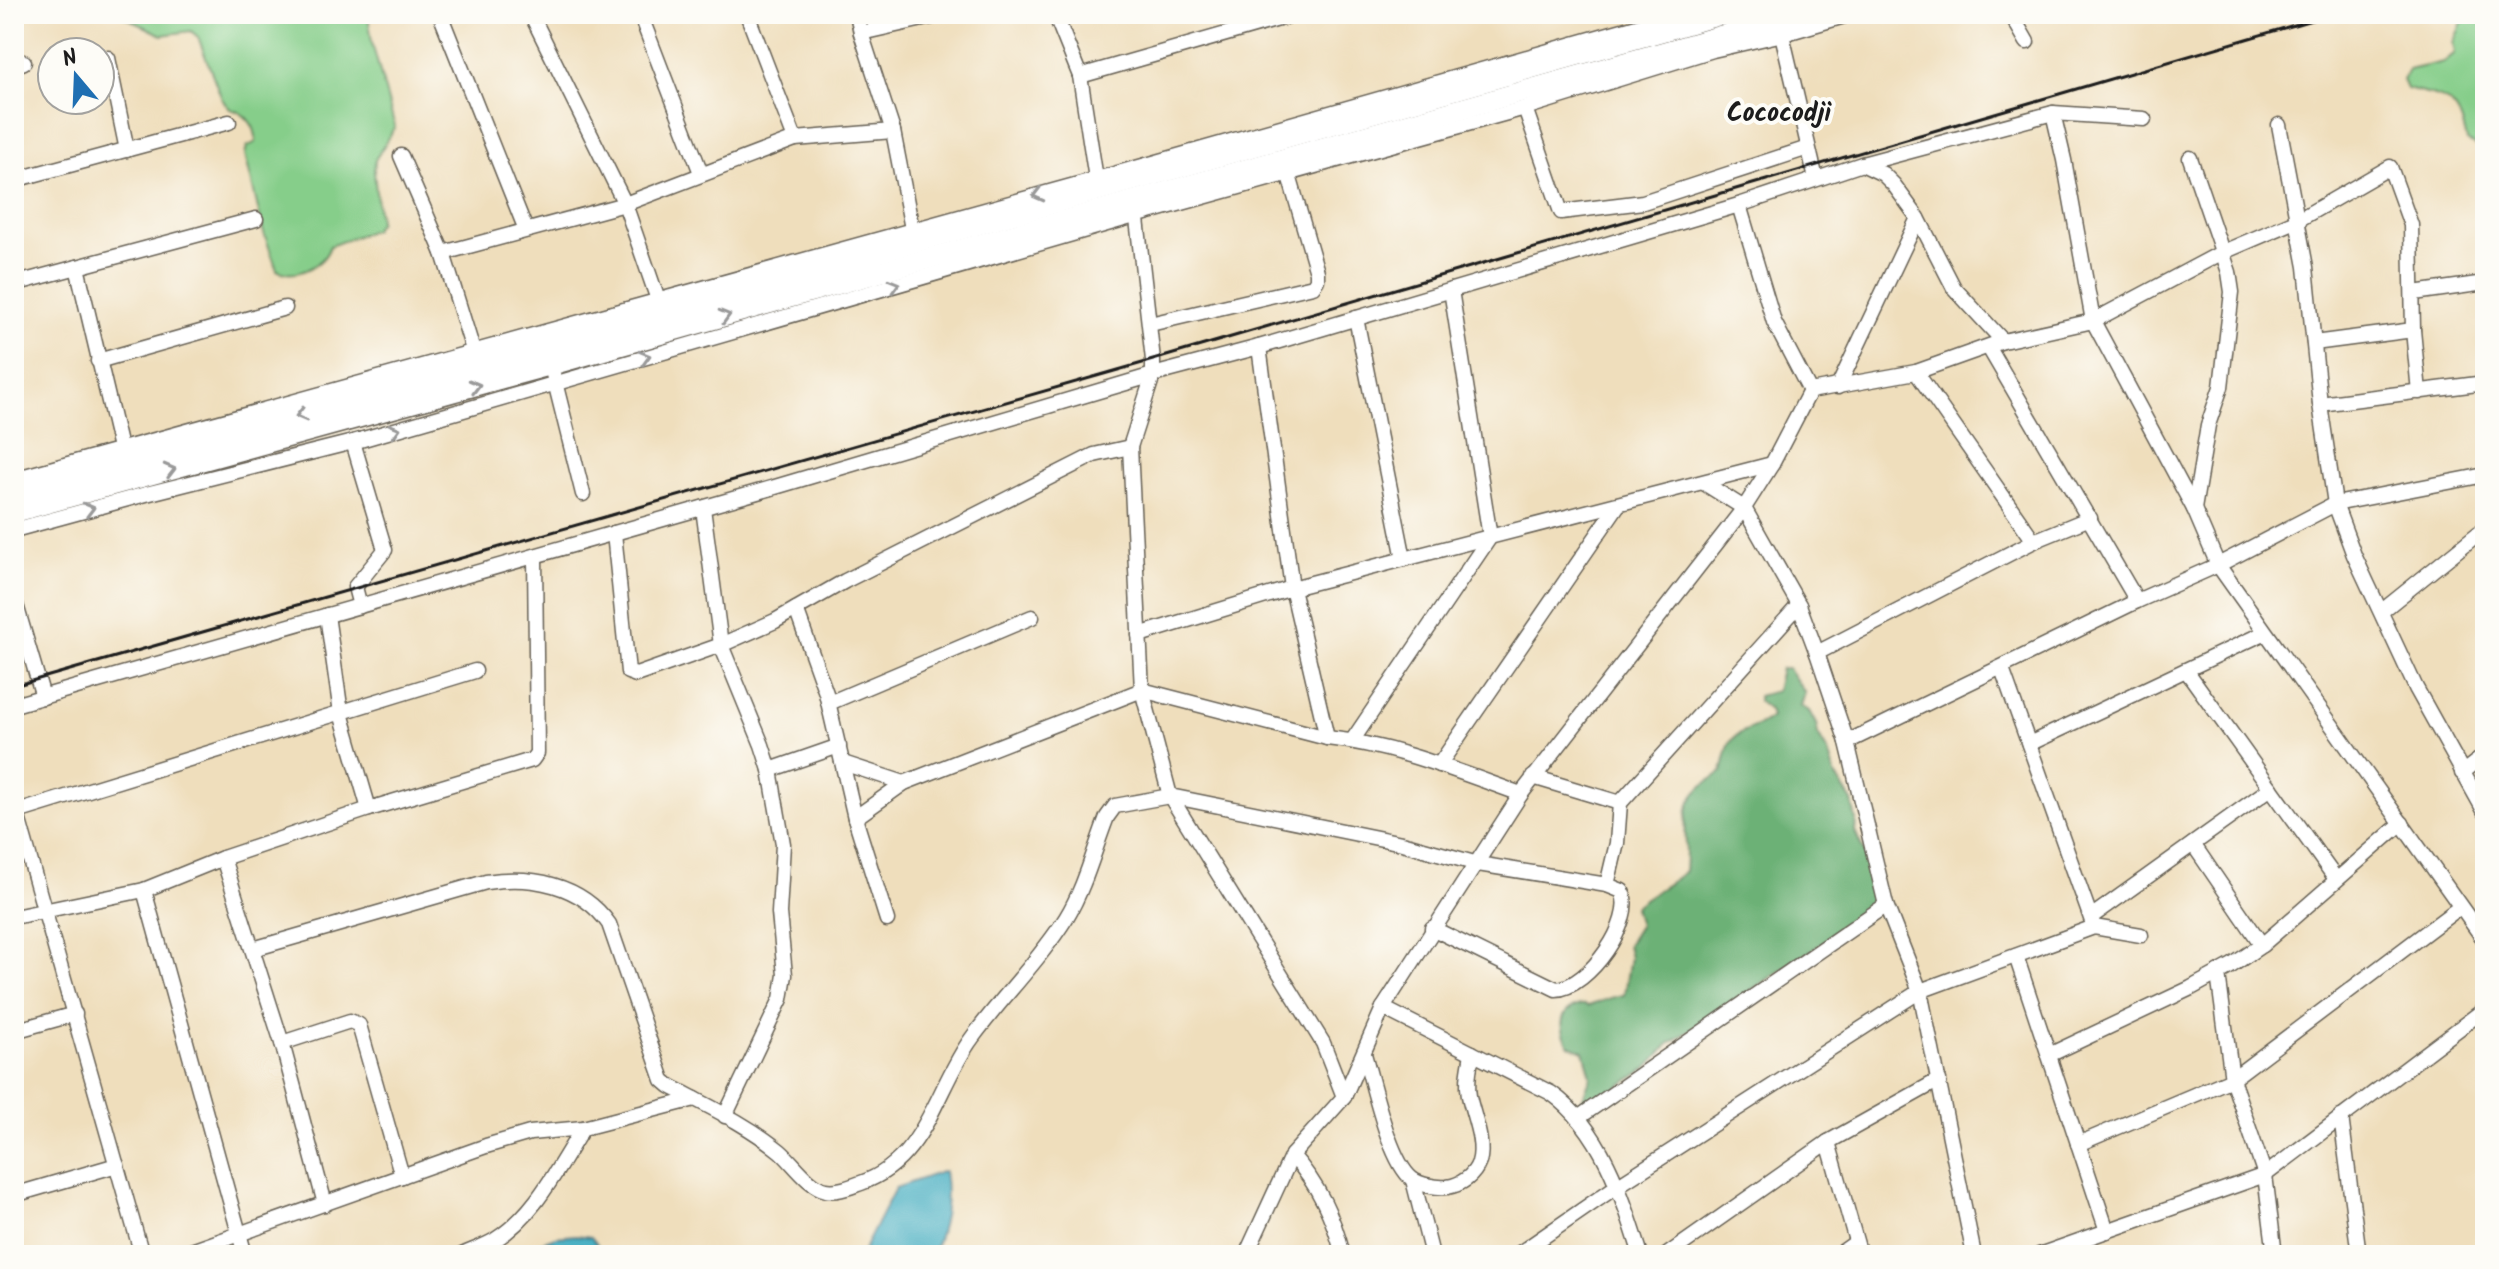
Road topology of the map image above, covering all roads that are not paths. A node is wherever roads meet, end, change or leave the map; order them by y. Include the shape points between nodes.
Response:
1 (440, 14) edge
2 (531, 14) edge
3 (640, 14) edge
4 (747, 14) edge
5 (857, 14) edge
6 (945, 14) edge
7 (1055, 14) edge
8 (1296, 14) edge
9 (1679, 14) edge
10 (1798, 14) edge
11 (1851, 14) edge
12 (2011, 14) edge
13 (1779, 23) edge
14 (1721, 25) edge
15 (861, 33) junction
16 (2027, 42) dead end
17 (1080, 76) junction
18 (116, 97) edge
19 (1525, 108) junction
20 (2053, 113) junction
21 (2144, 119) dead end
22 (229, 122) dead end
23 (2279, 125) dead end
24 (893, 131) junction
25 (795, 139) junction
26 (1808, 148) junction
27 (127, 150) junction
28 (401, 156) dead end
29 (2190, 158) dead end
30 (1862, 164) junction
31 (1288, 172) junction
32 (701, 173) junction
33 (1096, 179) junction
34 (1816, 179) junction
35 (14, 180) edge
36 (625, 204) junction
37 (1739, 205) junction
38 (1136, 209) junction
39 (1918, 218) junction
40 (256, 219) dead end
41 (2298, 220) junction
42 (912, 229) junction
43 (526, 230) junction
44 (443, 253) junction
45 (2221, 253) junction
46 (77, 267) junction
47 (2485, 283) edge
48 (14, 284) edge
49 (1451, 290) junction
50 (2414, 293) junction
51 (658, 300) junction
52 (285, 308) dead end
53 (1356, 318) junction
54 (2093, 321) junction
55 (1150, 324) junction
56 (2413, 330) junction
57 (2003, 341) junction
58 (2314, 343) junction
59 (1259, 347) junction
60 (1989, 348) junction
61 (473, 350) junction
62 (98, 361) junction
63 (1916, 372) junction
64 (553, 374) junction
65 (1153, 375) junction
66 (2485, 383) edge
67 (1838, 387) junction
68 (1810, 391) junction
69 (2419, 392) junction
70 (2320, 404) junction
71 (353, 442) junction
72 (1130, 447) junction
73 (120, 448) junction
74 (1772, 464) junction
75 (2485, 475) edge
76 (14, 479) edge
77 (1704, 483) junction
78 (14, 494) edge
79 (583, 494) dead end
80 (2335, 504) junction
81 (1618, 505) junction
82 (703, 508) junction
83 (1744, 508) junction
84 (2194, 509) junction
85 (14, 512) edge
86 (2090, 518) junction
87 (2485, 528) edge
88 (14, 530) edge
89 (614, 533) junction
90 (1490, 537) junction
91 (2034, 541) junction
92 (535, 556) junction
93 (1404, 559) junction
94 (2218, 565) junction
95 (1292, 588) junction
96 (14, 598) edge
97 (2137, 601) junction
98 (1799, 605) junction
99 (360, 606) junction
100 (796, 609) junction
101 (2382, 611) junction
102 (327, 615) junction
103 (1032, 617) dead end
104 (17, 620) edge
105 (2264, 633) junction
106 (1139, 635) junction
107 (721, 645) junction
108 (1817, 653) junction
109 (2002, 669) junction
110 (2186, 670) junction
111 (475, 671) dead end
112 (1142, 690) junction
113 (43, 697) junction
114 (829, 703) junction
115 (14, 705) edge
116 (341, 713) junction
117 (1327, 738) junction
118 (1352, 741) junction
119 (1847, 742) junction
120 (2029, 744) junction
121 (839, 746) junction
122 (2485, 755) edge
123 (843, 763) junction
124 (1439, 765) junction
125 (770, 770) junction
126 (2462, 773) junction
127 (1533, 777) junction
128 (904, 783) junction
129 (2271, 788) junction
130 (1521, 794) junction
131 (1170, 796) junction
132 (1620, 803) junction
133 (15, 809) edge
134 (369, 809) junction
135 (2485, 812) edge
136 (855, 818) junction
137 (2402, 823) junction
138 (2193, 844) junction
139 (223, 858) junction
140 (1478, 864) junction
141 (2336, 879) junction
142 (1607, 885) junction
143 (144, 890) junction
144 (1886, 905) junction
145 (2460, 907) junction
146 (44, 909) junction
147 (14, 917) edge
148 (887, 920) dead end
149 (2093, 922) junction
150 (1432, 928) junction
151 (2141, 935) dead end
152 (2485, 941) edge
153 (2262, 945) junction
154 (253, 949) junction
155 (2016, 956) junction
156 (2218, 974) junction
157 (1920, 991) junction
158 (1383, 1008) junction
159 (2485, 1009) edge
160 (75, 1014) junction
161 (14, 1031) edge
162 (282, 1043) junction
163 (1472, 1053) junction
164 (1364, 1054) junction
165 (2049, 1055) junction
166 (2232, 1079) junction
167 (1939, 1080) junction
168 (1344, 1097) junction
169 (695, 1099) junction
170 (725, 1116) junction
171 (2341, 1117) junction
172 (1578, 1118) junction
173 (583, 1128) junction
174 (1828, 1142) junction
175 (2078, 1144) junction
176 (1292, 1155) junction
177 (117, 1165) junction
178 (2265, 1175) junction
179 (402, 1176) junction
180 (1413, 1180) junction
181 (1617, 1186) junction
182 (14, 1195) edge
183 (325, 1204) junction
184 (2107, 1231) junction
185 (238, 1234) junction
186 (1858, 1249) edge
187 (2271, 1254) edge
188 (142, 1255) edge
189 (180, 1255) edge
190 (245, 1255) edge
191 (462, 1255) edge
192 (1246, 1255) edge
193 (1343, 1255) edge
194 (1432, 1255) edge
195 (1517, 1255) edge
196 (1641, 1255) edge
197 (1667, 1255) edge
198 (1838, 1255) edge
199 (1974, 1255) edge
200 (2039, 1255) edge
201 (2359, 1255) edge

1 - 43 street
2 - 36 street
3 - 32 street
4 - 25 street
5 - 15 street
6 - 15 street
7 - 17 street
8 - 17 street
9 - 33 street
10 - 13 highway
11 - 13 street
12 - 16 street
13 - 14 highway
13 - 26 street
14 - 19 street
14 - 38 highway
14 -> 78 highway
15 - 24 street
17 - 33 street
18 - 27 street
19 - 26 street via 1561,212 1643,202
19 - 31 street
20 - 21 street
20 - 30 street
20 - 54 street
22 - 27 street
23 - 41 street
24 - 25 street
24 - 42 street
25 - 32 street
26 - 34 street
27 - 35 street
28 - 44 street
29 - 45 street
30 - 34 street
30 - 39 street via 1883,174
31 - 38 street
31 - 55 street via 1317,272 1313,286
32 - 36 street
33 -> 42 street
34 - 37 street
36 - 43 street
36 - 51 street
37 - 49 street
37 - 68 street via 1774,322
38 - 55 street
64 -> 38 highway
39 - 57 street via 1954,288
39 - 67 street
40 - 46 street
41 - 45 street
41 - 50 street via 2390,167 2411,225
41 - 58 street
42 - 51 street
43 - 44 street
44 - 61 street
45 - 54 street
45 - 84 street via 2232,292 2230,320
46 - 48 street
46 - 62 street
47 - 50 street
49 - 53 street
49 - 90 street
50 - 56 street
51 - 61 street
52 - 62 street
53 - 59 street
53 - 93 street
54 - 57 street
54 - 84 street
55 - 65 street
56 - 58 street
56 - 69 street
57 - 60 street
58 - 70 street
59 - 65 street
59 - 95 street
60 - 63 street
60 - 86 street
61 - 73 street
62 - 73 street
63 - 67 street
63 - 91 street
71 -> 64 street
64 - 79 street
85 -> 64 highway
65 - 72 street
65 - 82 street
66 - 69 street
67 - 68 street
68 - 74 street
69 - 70 street
70 - 80 street
88 -> 71 street
71 - 99 street via 385,550 355,587
72 - 100 street via 1094,455
72 - 106 street
73 - 76 street
74 - 77 street
74 - 83 street
75 - 80 street
77 - 81 street
77 - 83 street
80 - 94 street
80 - 101 street
81 - 90 street
81 - 124 street
82 - 89 street
82 - 107 street
83 - 98 street
83 - 127 street
84 - 94 street
86 - 91 street
86 - 97 street
87 - 101 street
89 - 92 street
89 - 107 street via 628,672 636,675
90 - 93 street
90 - 118 street
91 - 108 street
92 - 99 street
92 - 134 street via 536,757
93 - 95 street
94 - 97 street
94 - 105 street
95 - 106 street
95 - 117 street
96 - 104 street
97 - 109 street
98 - 108 street
98 - 132 street
99 - 102 street
100 - 107 street
100 - 114 street
101 - 126 street
102 - 113 street
102 - 116 street
103 - 114 street
104 - 113 street
105 - 110 street
105 - 137 street
106 - 112 street
107 - 125 street
108 - 119 street
109 - 119 street
109 - 120 street
110 - 120 street
110 - 129 street
111 - 116 street
112 - 117 street
112 - 128 street
112 - 131 street
113 - 115 street
114 - 121 street
116 - 133 street
116 - 134 street
117 - 118 street
118 - 124 street
119 - 144 street
120 - 149 street
121 - 123 street
121 - 125 street
122 - 126 street
123 - 128 street
123 - 136 street
124 - 130 street
125 - 170 street via 783,844 779,913 785,975 779,1005
126 - 135 street
127 - 130 street
127 - 132 street
128 - 136 street
129 - 138 street
129 - 141 street
130 - 140 street
131 - 140 street via 1402,843
131 - 168 street via 1323,1043
131 - 170 street via 1115,806 1067,916 972,1037 919,1138 889,1169 841,1190 820,1188 778,1149
132 - 142 street
133 - 146 street
134 - 139 street
136 - 148 street
137 - 141 street
137 - 145 street
138 - 149 street
138 - 153 street
139 - 143 street
139 - 154 street
140 - 142 street
140 - 150 street
141 - 153 street
142 - 150 street via 1625,896 1617,930 1591,972 1565,988 1556,989
143 - 146 street
143 - 185 street
144 - 157 street
144 - 172 street
145 - 152 street
145 - 166 street
146 - 147 street
146 - 160 street
149 - 151 street
149 - 155 street
150 - 158 street
153 - 156 street
154 - 162 street
154 - 169 street via 486,882 548,883 598,909 609,924 663,1080
155 - 157 street
155 - 165 street
156 - 165 street
156 - 166 street
157 - 167 street
157 - 181 street
158 - 163 street
158 - 164 street
159 - 171 street
160 - 161 street
160 - 177 street
162 - 179 street via 350,1021 359,1025
162 - 183 street
163 - 172 street via 1551,1093
163 - 180 street via 1468,1086 1481,1152 1478,1164 1456,1185
164 - 168 street
164 - 180 street via 1390,1141
165 - 175 street
166 - 175 street
166 - 178 street
167 - 174 street
167 - 199 street
168 - 176 street
169 - 170 street
169 - 173 street
171 - 178 street
171 - 201 street
172 - 181 street
173 - 179 street via 530,1133
173 - 191 street via 522,1217 493,1241
174 - 186 street
174 - 197 street
175 - 184 street
176 - 192 street
176 - 193 street via 1320,1191
177 - 182 street
177 - 188 street
178 - 184 street
178 - 187 street
179 - 183 street
180 - 194 street
181 - 195 street
181 - 196 street
183 - 185 street
184 - 200 street
185 - 189 street
185 - 190 street
186 - 198 street

